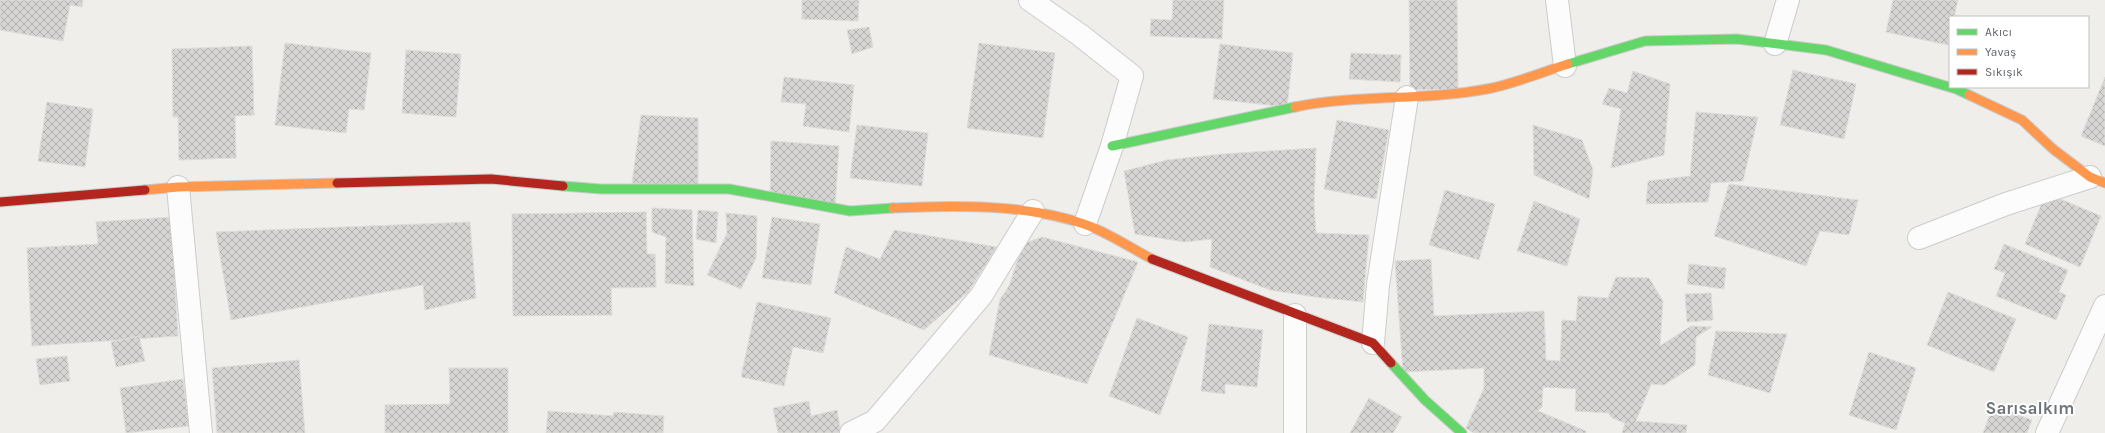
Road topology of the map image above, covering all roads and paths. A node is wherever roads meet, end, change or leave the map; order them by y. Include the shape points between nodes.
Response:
1 (1030, 0) edge
2 (1557, 0) edge
3 (1788, 0) edge
4 (1775, 44) junction
5 (1564, 66) junction
6 (1949, 87) edge
7 (1953, 88) edge
8 (1407, 97) junction
9 (1112, 146) junction
10 (2097, 180) edge
11 (178, 187) junction
12 (0, 202) edge
13 (1033, 211) junction
14 (1085, 224) junction
15 (1920, 238) dead end
16 (2105, 306) edge
17 (1296, 315) junction
18 (1373, 343) junction
19 (201, 433) edge
20 (851, 433) edge
21 (1295, 433) edge
22 (1462, 433) edge
23 (2047, 433) edge

1 - 9 street via 1132,76
2 - 5 street
3 - 4 street
4 - 5 street via 1737,39 1645,41
4 - 6 street via 1826,50
5 - 8 street via 1487,89
7 - 10 street via 2022,120 2053,149
8 - 9 street via 1325,101
8 - 18 street via 1378,285
9 - 14 street
10 - 15 street via 2006,204
11 - 12 street
11 - 13 street via 491,179 601,189 729,189 850,211 935,206
11 - 19 street
13 - 14 street
13 - 20 street via 981,296 875,421
14 - 17 street via 1161,264
16 - 23 street
17 - 18 street
17 - 21 street
18 - 22 street via 1425,400

